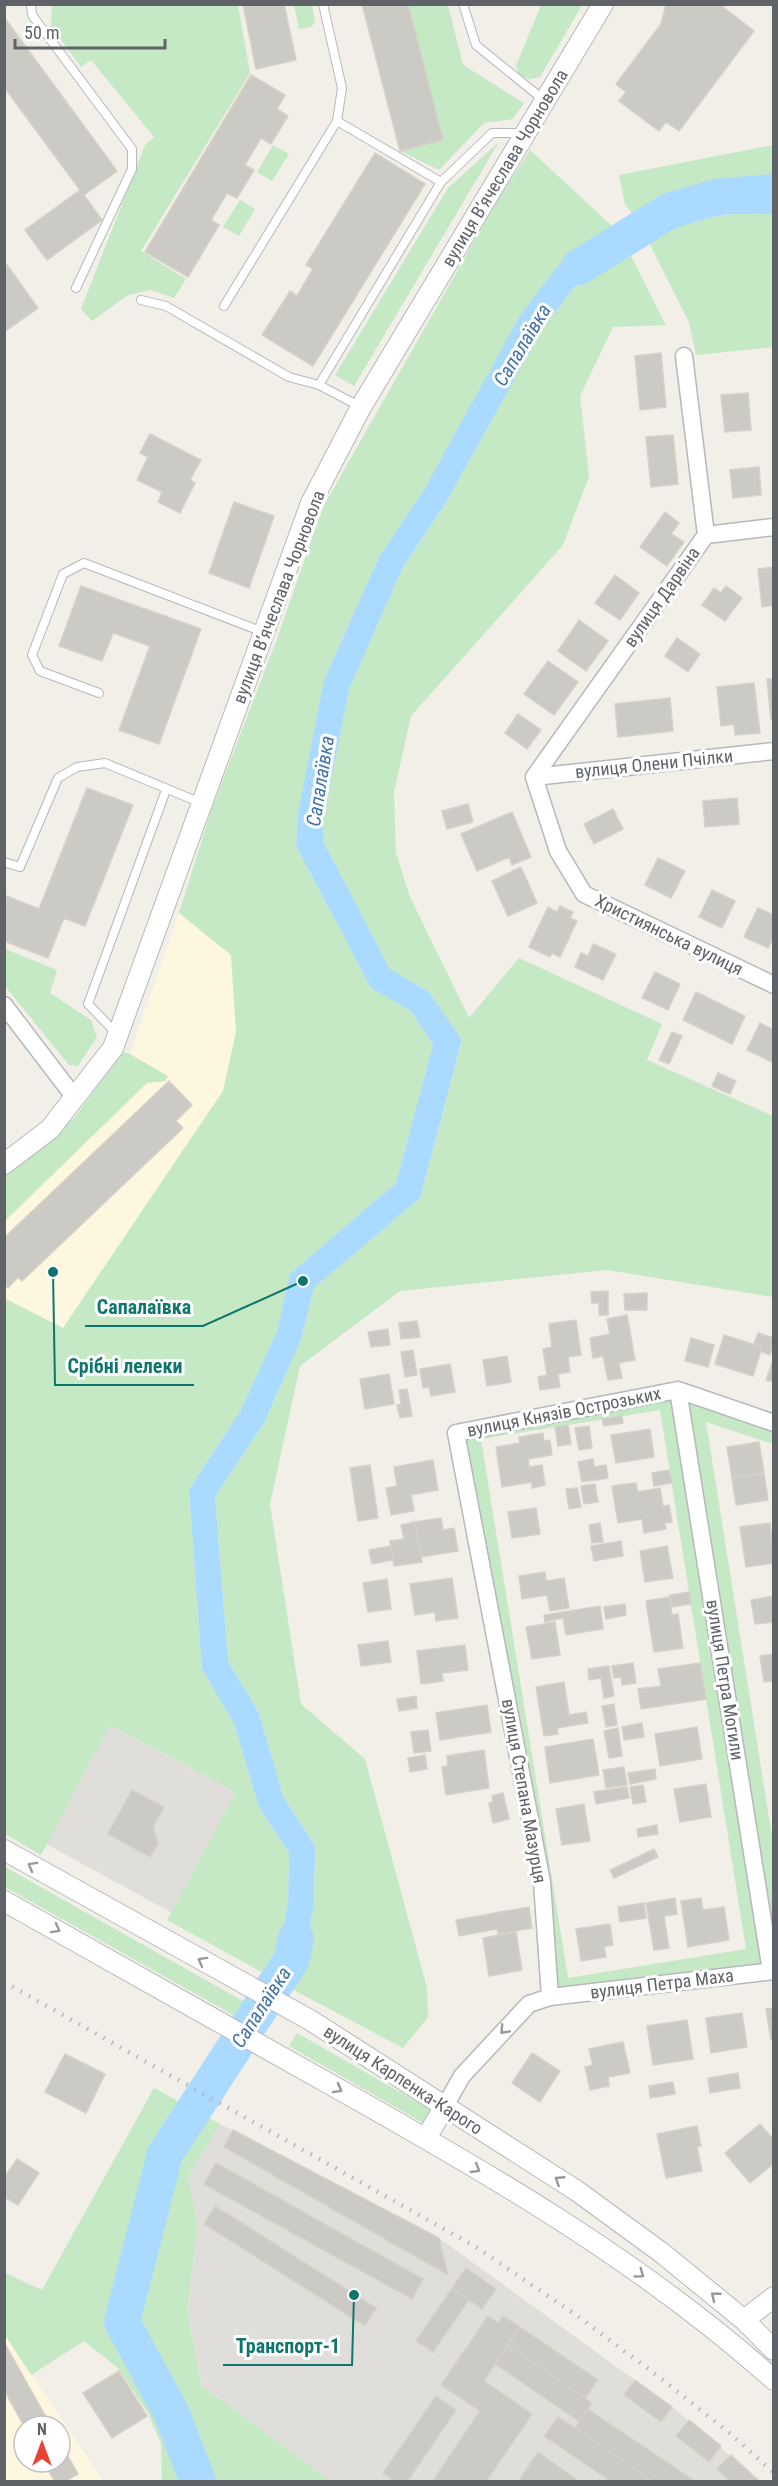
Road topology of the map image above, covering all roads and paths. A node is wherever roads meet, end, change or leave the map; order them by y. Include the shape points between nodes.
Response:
1 (31, 4) edge
2 (324, 4) edge
3 (463, 4) edge
4 (603, 4) edge
5 (545, 101) junction
6 (337, 121) junction
7 (525, 133) junction
8 (441, 182) junction
9 (76, 288) dead end
10 (141, 300) dead end
11 (224, 306) dead end
12 (684, 356) dead end
13 (319, 385) junction
14 (362, 407) junction
15 (774, 527) edge
16 (706, 535) junction
17 (263, 632) junction
18 (99, 693) dead end
19 (774, 751) edge
20 (534, 777) junction
21 (166, 790) junction
22 (202, 803) junction
23 (4, 862) edge
24 (774, 985) edge
25 (4, 1005) edge
26 (118, 1034) junction
27 (75, 1098) junction
28 (4, 1164) edge
29 (678, 1390) junction
30 (774, 1423) edge
31 (456, 1433) joint
32 (4, 1850) edge
33 (4, 1901) edge
34 (772, 1971) edge
35 (550, 1997) junction
36 (445, 2106) junction
37 (426, 2138) junction
38 (774, 2297) edge
39 (744, 2320) junction
40 (774, 2350) edge
41 (774, 2380) edge

1 - 9 lane via 32,15 132,149 132,169
2 - 6 lane via 342,88
3 - 5 lane via 476,45
4 - 5 street, вулиця Вʼячеслава Чорновола
5 - 7 street, вулиця Вʼячеслава Чорновола
6 - 8 lane
6 - 11 lane
7 - 8 lane via 492,133
7 - 14 street, вулиця Вʼячеслава Чорновола
8 - 13 lane
10 - 13 lane via 166,306 289,377
12 - 16 street, вулиця Дарвіна
13 - 14 lane
14 - 17 street, вулиця Вʼячеслава Чорновола via 311,503
15 - 16 street
16 - 20 street, вулиця Дарвіна
17 - 18 lane via 84,563 63,574 32,655 40,671
17 - 22 street, вулиця Вʼячеслава Чорновола
19 - 20 street, вулиця Олени Пчілки
20 - 24 street, Християнська вулиця via 558,851 584,894
21 - 22 lane
21 - 23 lane via 105,763 77,767 58,778 20,867
21 - 26 lane via 88,1004
22 - 26 street, вулиця Вʼячеслава Чорновола
25 - 27 street
26 - 27 street, вулиця Вʼячеслава Чорновола via 113,1048
27 - 28 street, вулиця Вʼячеслава Чорновола via 50,1129
29 - 30 street, вулиця Князів Острозьких
29 - 31 street, вулиця Князів Острозьких
29 - 34 street, вулиця Петра Могили
31 - 35 street, вулиця Степана Мазурця via 542,1882
36 -> 32 street, вулиця Карпенка-Карого via 310,2020
33 -> 37 street, вулиця Карпенка-Карого
34 - 35 street, вулиця Петра Маха
35 -> 36 street via 529,2004 462,2076
36 - 37 street
39 -> 36 street, вулиця Карпенка-Карого via 577,2191
37 -> 41 street, вулиця Карпенка-Карого via 617,2257 725,2336
38 - 39 street
39 - 40 street, вулиця Карпенка-Карого

